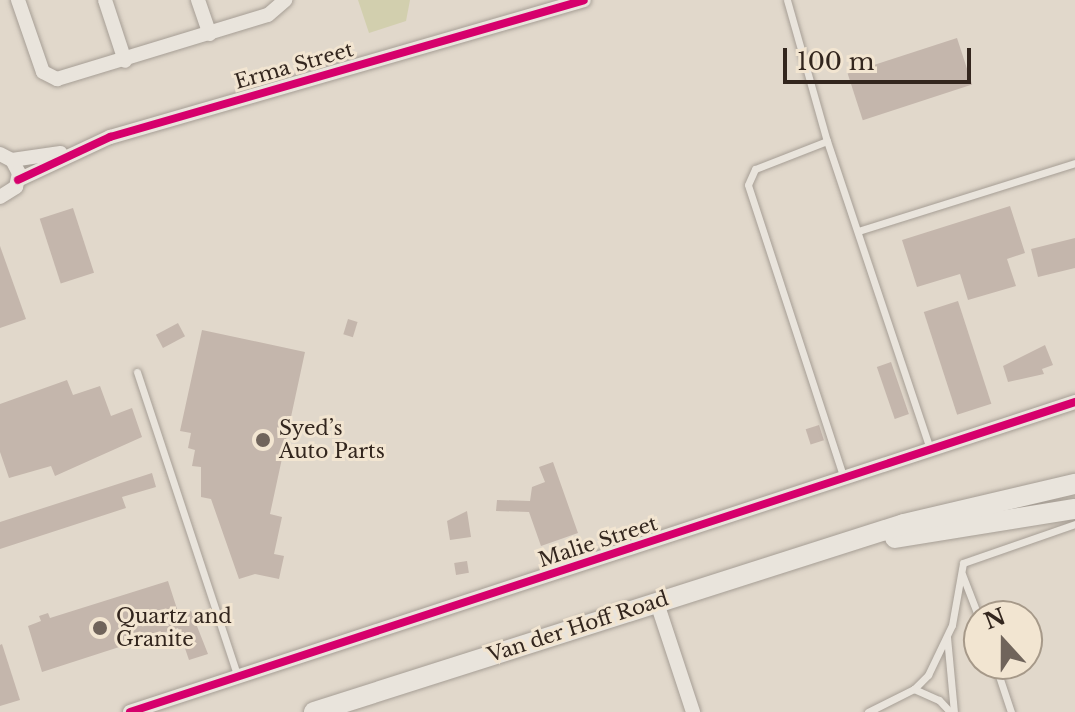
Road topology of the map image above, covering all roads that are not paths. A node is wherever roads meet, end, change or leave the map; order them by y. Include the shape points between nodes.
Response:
1 (18, 0) edge
2 (105, 0) edge
3 (198, 0) edge
4 (285, 0) edge
5 (584, 0) edge
6 (787, 0) edge
7 (210, 34) junction
8 (125, 61) junction
9 (827, 141) junction
10 (71, 151) junction
11 (4, 154) edge
12 (1075, 163) edge
13 (18, 180) junction
14 (0, 197) edge
15 (858, 231) junction
16 (137, 372) dead end
17 (1075, 402) edge
18 (931, 451) junction
19 (845, 480) junction
20 (1075, 484) edge
21 (1075, 509) edge
22 (1075, 524) edge
23 (843, 543) junction
24 (959, 569) junction
25 (972, 600) edge
26 (657, 603) junction
27 (947, 635) junction
28 (238, 677) junction
29 (1000, 680) edge
30 (914, 689) junction
31 (130, 712) edge
32 (314, 712) edge
33 (693, 712) edge
34 (868, 712) edge
35 (952, 712) edge
36 (1011, 712) edge

1 - 8 street via 39,65 48,77 68,79
2 - 8 street
3 - 7 street
4 - 7 street via 268,15
5 - 10 street, Erma Street via 276,86
6 - 9 lane
7 - 8 street
9 - 15 lane
9 - 19 lane via 755,169 748,185
10 - 11 street, Erma Street
10 - 13 street, Erma Street
11 - 13 street
12 - 15 lane
13 - 14 street, Erma Street
15 - 18 lane
16 - 28 lane
17 - 18 street, Malie Street
18 - 19 street, Malie Street
19 - 28 street, Malie Street
20 - 23 main road, Van der Hoff Road
21 - 23 main road, Van der Hoff Road
22 - 24 lane via 975,555
23 - 26 main road, Van der Hoff Road
24 - 25 lane
24 - 27 lane via 957,605
26 - 32 main road, Van der Hoff Road
26 - 33 street
27 - 30 lane via 928,675
27 - 35 lane
28 - 31 street, Malie Street
29 - 36 lane
30 - 34 lane
30 - 35 lane

